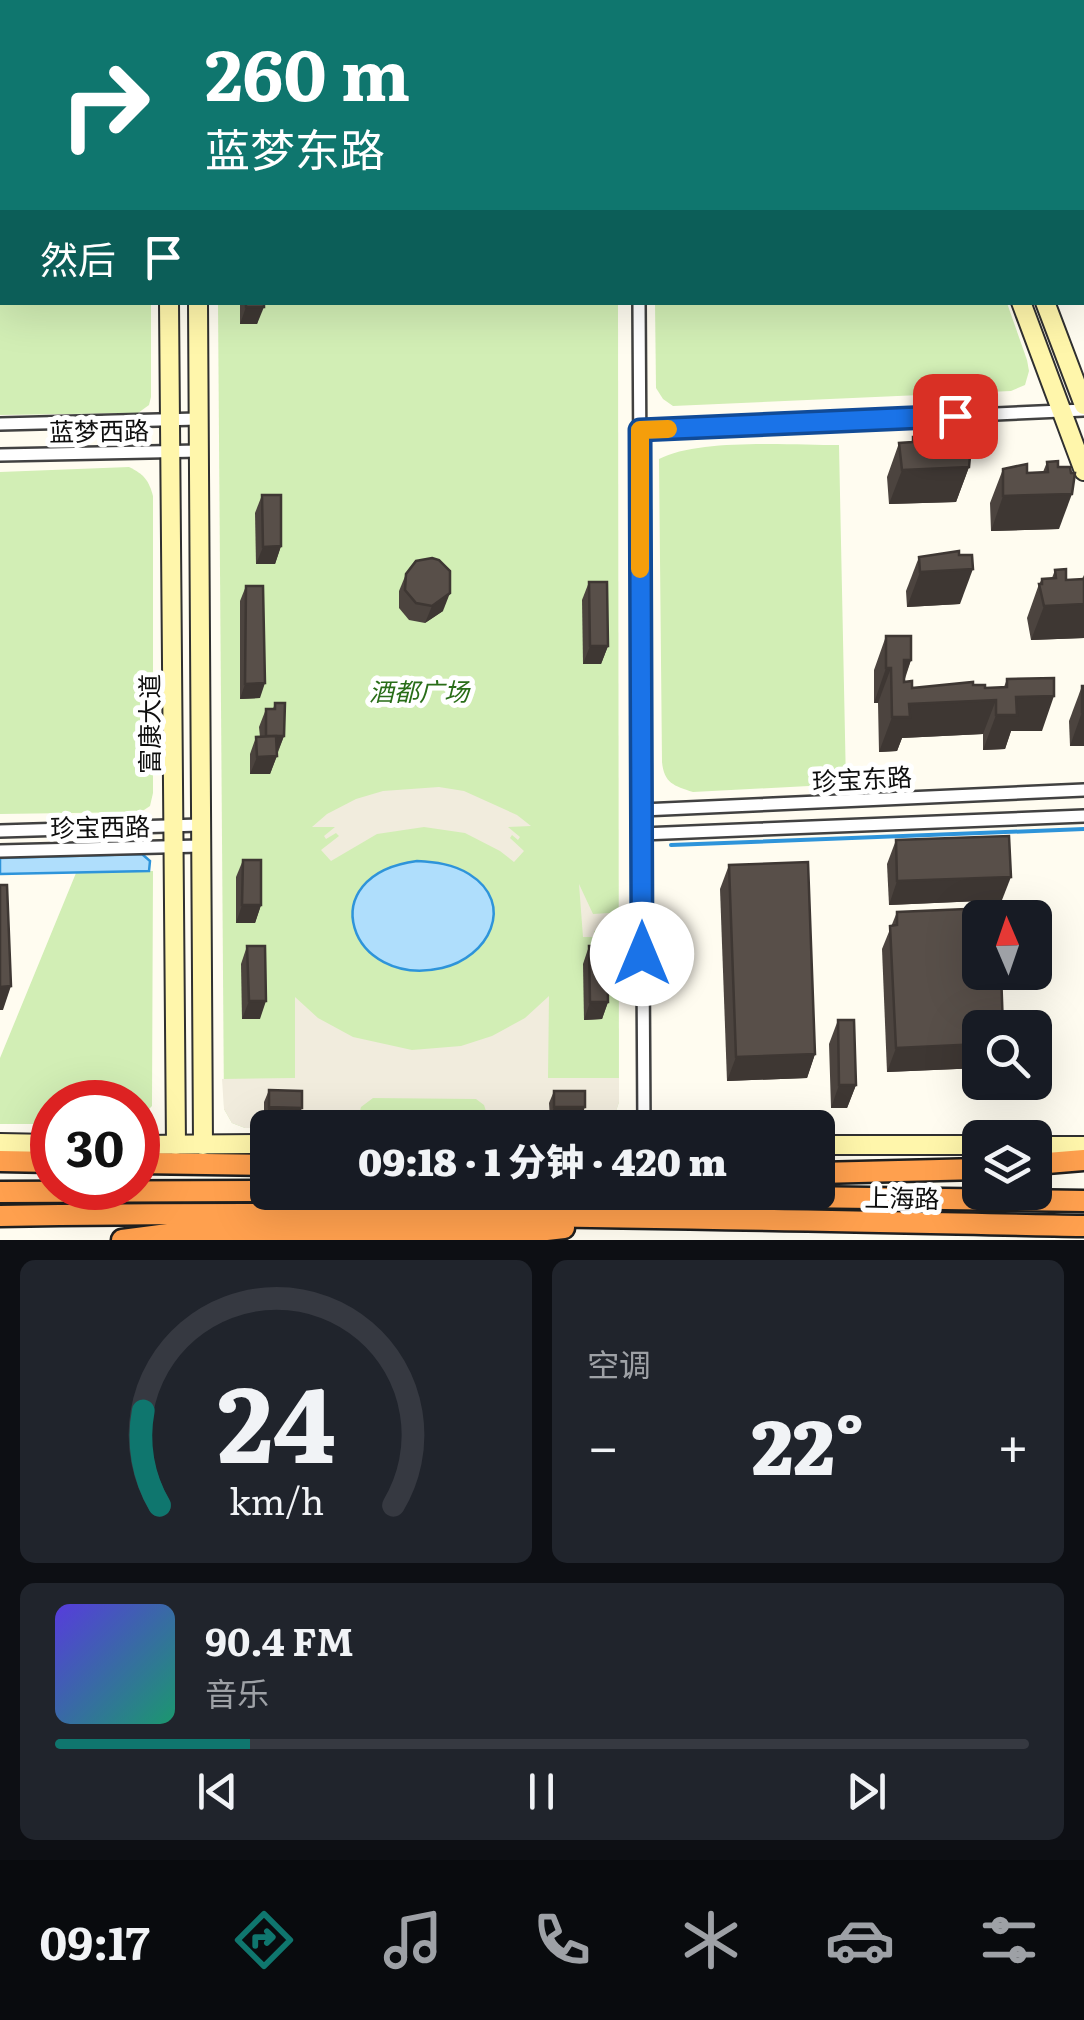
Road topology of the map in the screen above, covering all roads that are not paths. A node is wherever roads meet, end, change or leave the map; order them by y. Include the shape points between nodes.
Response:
1 (169, 305) edge
2 (198, 305) edge
3 (638, 305) edge
4 (1022, 305) edge
5 (1046, 305) edge
6 (1084, 408) edge
7 (1062, 412) junction
8 (198, 419) junction
9 (170, 420) junction
10 (0, 424) edge
11 (640, 430) junction
12 (170, 451) junction
13 (198, 451) junction
14 (0, 455) edge
15 (1084, 470) edge
16 (1084, 790) edge
17 (642, 810) junction
18 (1084, 816) edge
19 (174, 826) junction
20 (200, 826) junction
21 (0, 830) edge
22 (642, 834) junction
23 (173, 846) junction
24 (200, 846) junction
25 (0, 851) edge
26 (644, 1110) edge
27 (0, 1142) edge
28 (30, 1143) edge
29 (250, 1144) edge
30 (160, 1145) edge
31 (176, 1145) junction
32 (203, 1145) junction
33 (835, 1145) edge
34 (962, 1146) edge
35 (1084, 1148) edge
36 (1052, 1151) edge
37 (1052, 1154) edge
38 (1084, 1160) edge
39 (0, 1162) edge
40 (30, 1162) edge
41 (160, 1164) edge
42 (250, 1165) edge
43 (962, 1170) edge
44 (835, 1173) edge
45 (250, 1191) edge
46 (0, 1192) edge
47 (835, 1198) edge
48 (1084, 1201) edge
49 (0, 1216) edge
50 (644, 1218) junction
51 (1084, 1226) edge
52 (122, 1240) edge

1 - 9 street, 富康大道
2 - 8 street, 富康大道
3 - 11 street
4 - 7 street
5 - 6 street
6 - 7 street
7 - 11 street
7 - 15 street
8 - 9 street, 蓝梦西路
8 - 13 street, 富康大道
9 - 10 street, 蓝梦西路
9 - 12 street, 富康大道
11 - 17 street
12 - 13 street, 蓝梦西路
12 - 14 street, 蓝梦西路
12 - 19 street, 富康大道
13 - 20 street, 富康大道
16 - 17 street, 珍宝东路
17 - 22 street
18 - 22 street, 珍宝东路
19 - 20 street, 珍宝西路
19 - 21 street, 珍宝西路
19 - 23 street, 富康大道
20 - 24 street, 富康大道
22 - 26 street
23 - 24 street, 珍宝西路
23 - 25 street, 珍宝西路
23 - 31 street, 富康大道
24 - 32 street, 富康大道
27 - 28 street
29 - 32 street
30 - 31 street
31 - 32 street
33 - 34 street, 上海路
35 - 36 street
37 - 38 highway
39 - 40 highway
41 - 42 highway
43 - 44 highway
45 - 46 highway
47 - 48 highway, 上海路
49 - 50 highway, 上海路
50 - 51 highway, 上海路
50 - 52 highway via 521,1233 176,1233

